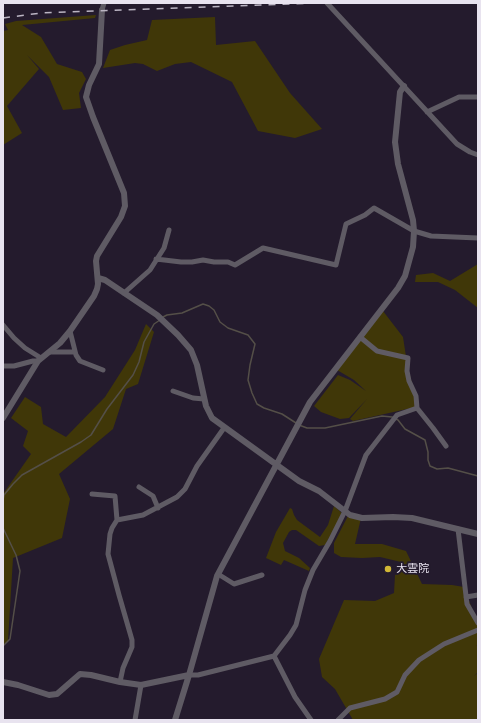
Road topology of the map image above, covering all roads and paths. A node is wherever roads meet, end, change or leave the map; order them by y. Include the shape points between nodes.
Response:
1 (104, 3) edge
2 (327, 3) edge
3 (102, 10) joint
4 (404, 86) junction
5 (478, 96) edge
6 (427, 112) junction
7 (478, 155) edge
8 (169, 230) dead end
9 (414, 231) junction
10 (478, 238) edge
11 (156, 259) junction
12 (98, 278) junction
13 (124, 293) junction
14 (3, 325) edge
15 (70, 331) junction
16 (360, 337) junction
17 (49, 352) junction
18 (75, 352) junction
19 (39, 359) junction
20 (3, 366) edge
21 (102, 370) dead end
22 (173, 391) dead end
23 (204, 399) junction
24 (416, 408) junction
25 (3, 418) edge
26 (224, 428) junction
27 (446, 446) dead end
28 (277, 466) junction
29 (139, 487) dead end
30 (92, 494) dead end
31 (158, 508) junction
32 (345, 511) junction
33 (117, 520) junction
34 (458, 530) junction
35 (478, 534) edge
36 (218, 574) junction
37 (262, 575) dead end
38 (478, 595) edge
39 (466, 597) junction
40 (478, 623) edge
41 (478, 630) edge
42 (274, 656) junction
43 (189, 675) junction
44 (3, 682) edge
45 (120, 682) junction
46 (141, 685) junction
47 (135, 720) edge
48 (175, 720) edge
49 (311, 720) edge
50 (338, 720) edge

1 - 3 street
2 - 4 street
3 - 12 street via 99,64 86,97 124,193 125,206 96,261
4 - 6 street
4 - 9 street via 400,92 395,142
5 - 6 street via 460,97
6 - 7 street via 457,144
8 - 11 street via 164,248
9 - 10 street via 431,236
9 - 11 street via 374,208 346,224 336,265 263,248 235,265 203,260 181,262
9 - 16 street via 413,247 398,288
11 - 13 street via 150,270
12 - 13 street
12 - 15 street via 97,289
13 - 23 street via 157,315 191,350
14 - 19 street
15 - 17 street
15 - 18 street
16 - 24 street via 377,350 408,358 407,371 416,396
16 - 28 street via 310,402
17 - 18 street
17 - 19 street
18 - 21 street via 80,361
19 - 20 street via 14,366
19 - 25 street
22 - 23 street
23 - 26 street via 212,418
24 - 27 street
24 - 32 street via 397,416 366,455
26 - 28 street
26 - 31 street via 197,466 185,490
28 - 32 street via 319,491
28 - 36 street
29 - 31 street via 153,496
30 - 33 street via 115,496
31 - 33 street via 143,515
32 - 34 street via 362,518 412,518
32 - 42 street via 313,570 296,624
33 - 45 street via 110,534 108,554 132,640
34 - 35 street
34 - 39 street
36 - 37 street via 234,584
36 - 43 street
38 - 39 street
39 - 40 street via 467,604
41 - 50 street via 444,644 419,660 405,675 397,692 386,699 350,708
42 - 43 street
42 - 49 street via 295,697
43 - 46 street
43 - 48 street
44 - 45 street via 49,695 57,694 80,674
45 - 46 street
46 - 47 street

